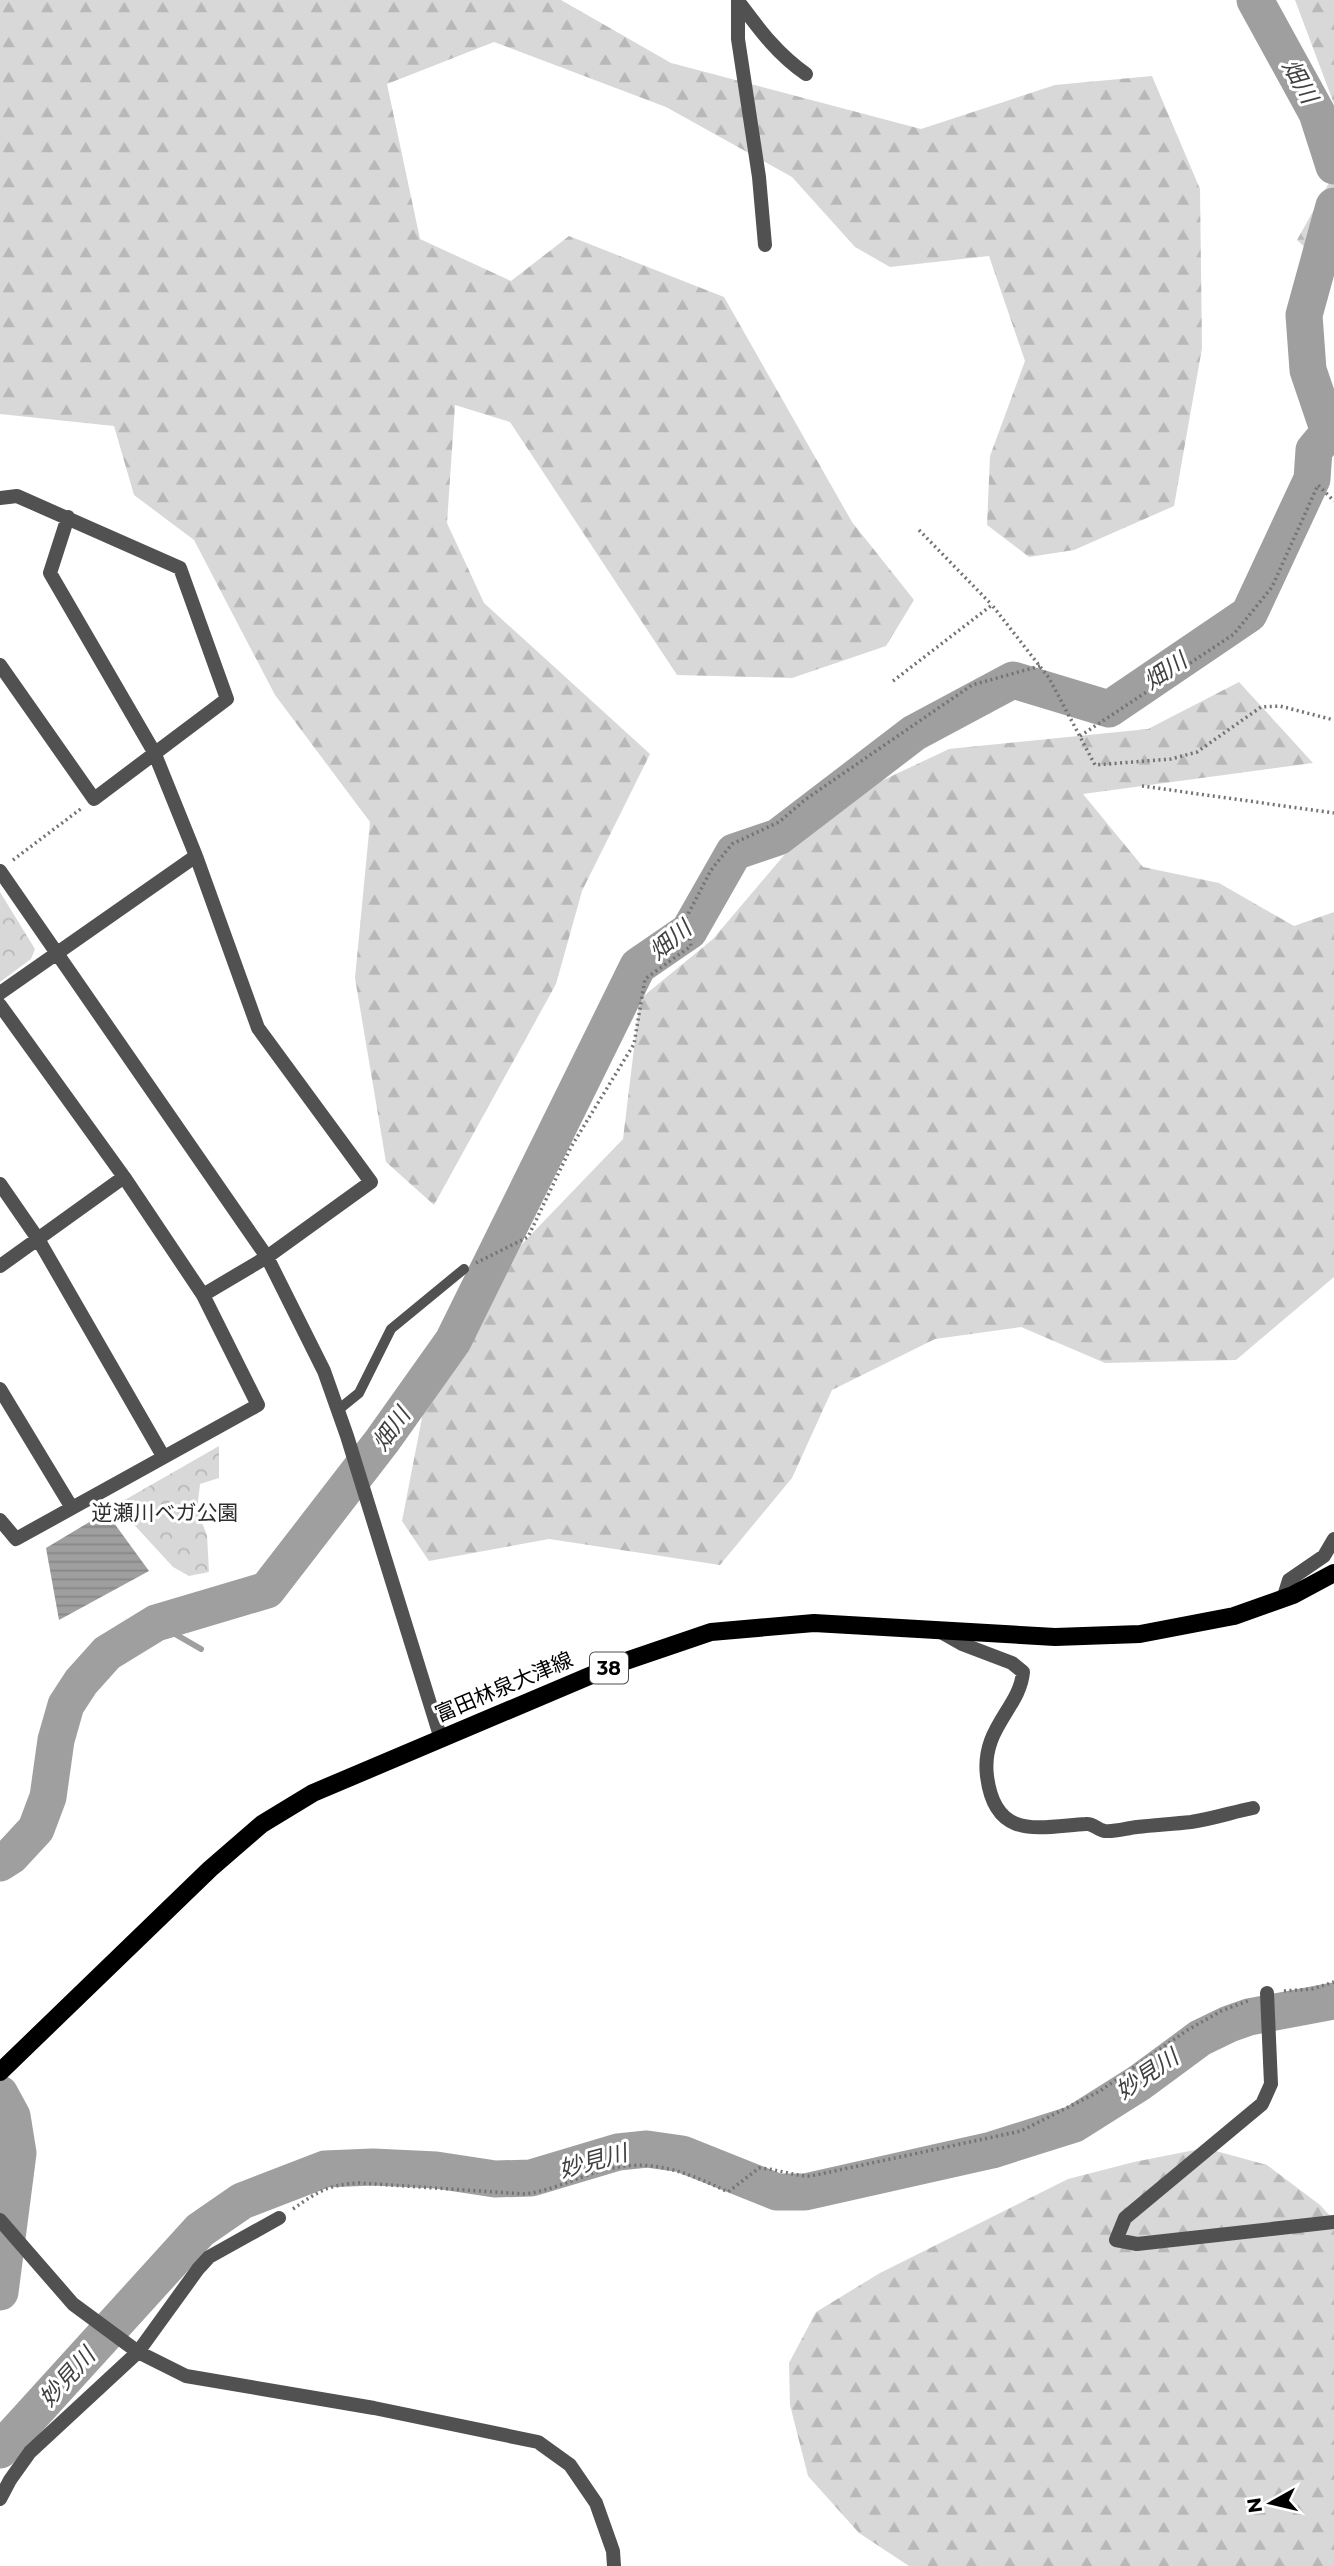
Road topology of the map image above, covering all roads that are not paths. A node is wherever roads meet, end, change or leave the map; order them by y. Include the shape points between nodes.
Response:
1 (738, 0) edge
2 (806, 74) dead end
3 (765, 245) dead end
4 (0, 498) edge
5 (68, 517) junction
6 (0, 666) edge
7 (154, 752) junction
8 (196, 856) junction
9 (4, 867) edge
10 (57, 953) junction
11 (0, 993) edge
12 (0, 1005) edge
13 (124, 1177) junction
14 (0, 1184) edge
15 (38, 1239) junction
16 (267, 1257) junction
17 (0, 1266) edge
18 (464, 1269) road end
19 (203, 1295) junction
20 (0, 1389) edge
21 (338, 1410) junction
22 (163, 1456) junction
23 (72, 1508) junction
24 (0, 1520) edge
25 (1334, 1539) edge
26 (1334, 1573) edge
27 (1283, 1599) junction
28 (937, 1630) junction
29 (441, 1739) junction
30 (1254, 1808) dead end
31 (1267, 1993) road end
32 (0, 2072) edge
33 (279, 2218) road end
34 (0, 2220) edge
35 (1334, 2222) edge
36 (138, 2353) junction
37 (0, 2499) edge
38 (614, 2566) edge

1 - 2 street via 785,60
1 - 3 street via 738,39
4 - 5 street via 17,496
5 - 7 street via 50,573
5 - 7 street via 180,568 227,699
6 - 7 street via 94,799
7 - 8 street
8 - 10 street
8 - 16 street via 258,1028 371,1182
9 - 10 street
10 - 11 street
10 - 16 street
12 - 13 street
13 - 15 street
13 - 19 street
14 - 15 street
15 - 17 street
15 - 22 street
16 - 19 street
16 - 21 street via 324,1371
18 - 21 lane via 391,1329 359,1393
19 - 22 street via 258,1405
20 - 23 street
21 - 29 street
22 - 23 street
23 - 24 street via 16,1539
25 - 27 street via 1324,1556 1289,1580
26 - 27 main road, 富田林泉大津線 / 38
27 - 28 main road, 富田林泉大津線 / 38 via 1234,1616 1140,1634 1055,1637
28 - 29 main road, 富田林泉大津線 / 38 via 814,1623 711,1632 620,1663
28 - 30 street via 1023,1672 1022,1683 994,1730 988,1754 987,1776 1005,1818 1039,1829 1089,1823 1103,1831 1192,1822
29 - 32 main road, 富田林泉大津線 / 38 via 313,1793 261,1824
31 - 35 street via 1271,2084 1262,2104 1125,2218 1116,2240 1138,2244
33 - 36 street via 209,2257
34 - 36 street via 73,2304
36 - 37 street via 30,2452
36 - 38 street via 186,2376 374,2407 538,2442 570,2465 596,2503

